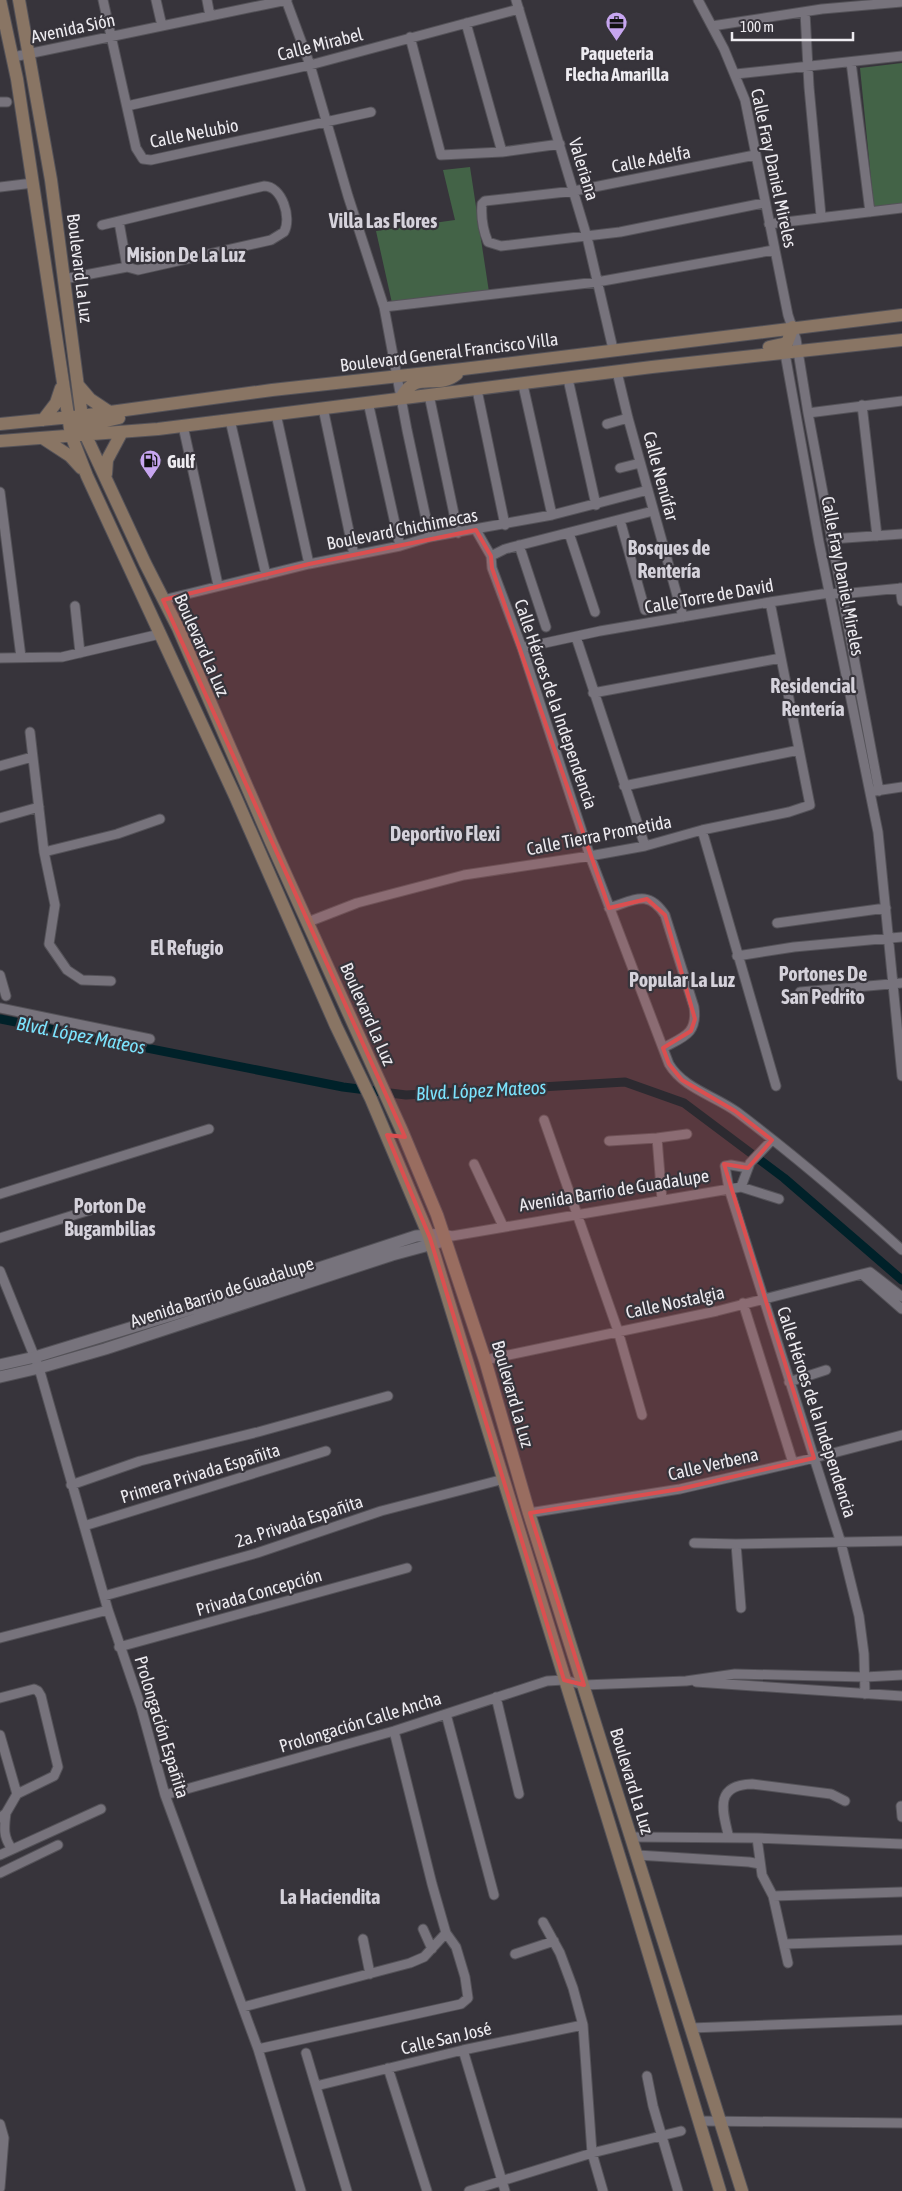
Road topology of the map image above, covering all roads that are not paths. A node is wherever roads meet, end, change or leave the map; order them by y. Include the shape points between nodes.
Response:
1 (0, 0) edge
2 (18, 0) edge
3 (104, 0) edge
4 (156, 0) edge
5 (207, 0) edge
6 (286, 0) edge
7 (698, 0) edge
8 (902, 2) edge
9 (518, 4) edge
10 (821, 5) edge
11 (805, 12) junction
12 (210, 16) junction
13 (466, 23) junction
14 (162, 26) junction
15 (712, 26) junction
16 (112, 37) junction
17 (410, 37) junction
18 (30, 54) junction
19 (902, 56) edge
20 (13, 57) junction
21 (851, 62) junction
22 (310, 65) junction
23 (808, 67) junction
24 (736, 74) junction
25 (127, 106) junction
26 (371, 112) dead end
27 (326, 122) junction
28 (560, 144) junction
29 (502, 152) junction
30 (755, 154) junction
31 (33, 183) junction
32 (0, 187) edge
33 (574, 191) junction
34 (764, 203) junction
35 (902, 208) edge
36 (870, 212) junction
37 (821, 216) junction
38 (119, 222) junction
39 (769, 224) junction
40 (102, 225) dead end
41 (587, 237) junction
42 (774, 250) junction
43 (127, 267) junction
44 (64, 279) junction
45 (597, 282) junction
46 (384, 307) junction
47 (902, 315) edge
48 (790, 325) junction
49 (902, 340) edge
50 (613, 349) junction
51 (784, 349) junction
52 (798, 351) junction
53 (463, 369) junction
54 (617, 372) junction
55 (398, 376) junction
56 (568, 379) junction
57 (77, 385) junction
58 (522, 385) junction
59 (62, 386) junction
60 (477, 390) junction
61 (429, 396) junction
62 (401, 398) junction
63 (902, 401) edge
64 (368, 402) junction
65 (159, 404) junction
66 (862, 405) junction
67 (323, 408) junction
68 (108, 411) junction
69 (808, 413) junction
70 (276, 414) junction
71 (628, 418) junction
72 (43, 420) junction
73 (230, 420) junction
74 (0, 424) edge
75 (607, 424) dead end
76 (83, 426) junction
77 (183, 426) junction
78 (69, 428) junction
79 (122, 432) junction
80 (44, 439) junction
81 (18, 440) junction
82 (0, 442) edge
83 (640, 463) junction
84 (620, 468) dead end
85 (87, 476) junction
86 (106, 476) junction
87 (648, 490) junction
88 (0, 492) edge
89 (596, 505) junction
90 (653, 511) junction
91 (552, 515) junction
92 (620, 520) junction
93 (505, 525) junction
94 (476, 530) junction
95 (570, 532) junction
96 (458, 533) junction
97 (902, 534) edge
98 (877, 536) junction
99 (430, 537) junction
100 (831, 539) junction
101 (519, 545) junction
102 (400, 546) junction
103 (354, 555) junction
104 (492, 556) junction
105 (309, 564) junction
106 (266, 575) junction
107 (218, 585) junction
108 (901, 588) edge
109 (829, 593) junction
110 (841, 594) junction
111 (163, 600) junction
112 (902, 601) edge
113 (770, 602) junction
114 (75, 606) dead end
115 (644, 610) dead end
116 (595, 612) dead end
117 (683, 617) junction
118 (546, 627) dead end
119 (160, 634) junction
120 (576, 637) junction
121 (522, 648) junction
122 (80, 653) junction
123 (22, 657) junction
124 (0, 658) edge
125 (781, 658) junction
126 (593, 693) junction
127 (30, 732) dead end
128 (799, 750) junction
129 (32, 757) junction
130 (0, 766) edge
131 (624, 786) junction
132 (902, 787) edge
133 (879, 791) junction
134 (869, 792) junction
135 (39, 807) junction
136 (0, 818) edge
137 (160, 819) dead end
138 (702, 830) junction
139 (645, 846) junction
140 (44, 852) junction
141 (590, 856) junction
142 (609, 908) junction
143 (886, 908) junction
144 (308, 922) junction
145 (777, 924) dead end
146 (902, 937) edge
147 (889, 938) junction
148 (738, 956) junction
149 (0, 975) edge
150 (110, 981) dead end
151 (898, 983) edge
152 (800, 992) dead end
153 (6, 996) dead end
154 (0, 1008) edge
155 (900, 1034) edge
156 (150, 1040) dead end
157 (662, 1048) junction
158 (902, 1076) edge
159 (776, 1086) dead end
160 (544, 1120) dead end
161 (209, 1129) dead end
162 (402, 1131) junction
163 (687, 1134) dead end
164 (387, 1135) junction
165 (657, 1138) junction
166 (609, 1141) dead end
167 (770, 1142) junction
168 (474, 1164) dead end
169 (749, 1165) junction
170 (741, 1187) junction
171 (728, 1189) junction
172 (0, 1194) edge
173 (779, 1199) dead end
174 (662, 1200) junction
175 (103, 1206) dead end
176 (576, 1215) junction
177 (503, 1226) junction
178 (447, 1237) junction
179 (0, 1238) edge
180 (430, 1239) junction
181 (902, 1250) edge
182 (0, 1271) edge
183 (866, 1273) junction
184 (764, 1298) junction
185 (902, 1298) edge
186 (743, 1303) junction
187 (902, 1309) edge
188 (618, 1331) junction
189 (35, 1357) junction
190 (485, 1360) junction
191 (0, 1365) edge
192 (39, 1368) junction
193 (826, 1370) dead end
194 (0, 1377) edge
195 (789, 1382) junction
196 (388, 1396) dead end
197 (642, 1415) dead end
198 (902, 1435) edge
199 (326, 1450) dead end
200 (814, 1458) junction
201 (793, 1463) junction
202 (504, 1479) junction
203 (71, 1485) junction
204 (529, 1513) junction
205 (84, 1526) junction
206 (902, 1541) edge
207 (694, 1542) dead end
208 (841, 1543) junction
209 (736, 1544) junction
210 (407, 1568) dead end
211 (104, 1596) junction
212 (741, 1608) dead end
213 (108, 1610) junction
214 (0, 1638) edge
215 (120, 1647) junction
216 (902, 1675) edge
217 (864, 1677) junction
218 (564, 1680) junction
219 (686, 1680) junction
220 (584, 1685) junction
221 (865, 1694) junction
222 (902, 1696) edge
223 (496, 1697) junction
224 (0, 1698) edge
225 (446, 1714) junction
226 (394, 1731) junction
227 (0, 1735) edge
228 (17, 1794) junction
229 (519, 1794) dead end
230 (165, 1795) junction
231 (845, 1801) dead end
232 (901, 1806) edge
233 (102, 1809) dead end
234 (3, 1816) edge
235 (902, 1817) edge
236 (631, 1837) junction
237 (729, 1838) junction
238 (756, 1838) junction
239 (902, 1844) edge
240 (58, 1845) dead end
241 (12, 1849) junction
242 (0, 1855) edge
243 (637, 1855) junction
244 (760, 1864) junction
245 (0, 1873) edge
246 (902, 1892) edge
247 (494, 1896) dead end
248 (773, 1896) junction
249 (543, 1922) dead end
250 (423, 1929) dead end
251 (448, 1935) junction
252 (363, 1939) dead end
253 (902, 1940) edge
254 (554, 1941) junction
255 (785, 1944) junction
256 (432, 1949) junction
257 (514, 1954) dead end
258 (788, 1963) dead end
259 (370, 1974) junction
260 (243, 2007) junction
261 (902, 2020) edge
262 (583, 2025) junction
263 (691, 2028) junction
264 (258, 2049) junction
265 (463, 2050) junction
266 (306, 2053) dead end
267 (388, 2068) junction
268 (647, 2076) dead end
269 (316, 2086) junction
270 (700, 2120) junction
271 (719, 2120) junction
272 (902, 2123) edge
273 (0, 2124) edge
274 (681, 2131) dead end
275 (661, 2136) junction
276 (592, 2153) junction
277 (502, 2181) junction
278 (0, 2188) edge
279 (301, 2191) edge
280 (347, 2191) edge
281 (427, 2191) edge
282 (469, 2191) edge
283 (505, 2191) edge
284 (603, 2191) edge
285 (678, 2191) edge
286 (720, 2191) edge
287 (742, 2191) edge

1 - 20 main road, Boulevard La Luz
2 - 18 main road, Boulevard La Luz
3 - 16 street, Calle Nelubio
4 - 14 street
5 - 12 street
6 - 12 street, Avenida Sión
6 - 22 street
7 - 15 street, Calle Fray Daniel Mireles
8 - 10 street
9 - 13 street, Calle Mirabel
9 - 28 street, Valeriana
10 - 11 street
11 - 15 street
11 - 23 street
12 - 14 street, Avenida Sión
13 - 17 street, Calle Mirabel
13 - 29 street
14 - 16 street, Avenida Sión
15 - 24 street, Calle Fray Daniel Mireles
16 - 18 street, Avenida Sión
16 - 25 street, Calle Nelubio
17 - 22 street, Calle Mirabel
17 - 29 street via 441,155
18 - 20 street, Avenida Sión
18 - 44 main road, Boulevard La Luz via 52,180
19 - 21 street
20 - 31 main road, Boulevard La Luz
21 - 23 street
21 - 36 street
22 - 25 street, Calle Mirabel
22 - 27 street
23 - 24 street
23 - 37 street
24 - 30 street, Calle Fray Daniel Mireles via 745,100
25 - 27 street, Calle Nelubio via 138,154 146,160
26 - 27 street, Calle Nelubio
27 - 46 street
28 - 29 street
28 - 33 street, Valeriana
30 - 33 street, Calle Adelfa
30 - 34 street, Calle Fray Daniel Mireles
31 - 32 street
31 - 59 main road, Boulevard La Luz
33 - 41 street, Valeriana
33 - 41 street, Calle Adelfa via 485,201 482,204 484,229 488,242 502,246
34 - 39 street, Calle Fray Daniel Mireles
34 - 41 street
35 - 36 street
36 - 37 street
37 - 39 street
38 - 40 street
38 - 43 street
38 - 43 street via 270,186 280,196 287,223 284,232 276,238 138,270
39 - 42 street, Calle Fray Daniel Mireles
41 - 45 street, Valeriana
42 - 45 street
42 - 48 street, Calle Fray Daniel Mireles
43 - 44 street
44 - 57 main road, Boulevard La Luz
45 - 46 street
45 - 50 street, Valeriana
46 - 55 street
47 - 48 main road, Boulevard General Francisco Villa
48 - 50 main road, Boulevard General Francisco Villa
48 - 51 main road via 790,339
48 - 52 street, Calle Fray Daniel Mireles
49 - 52 main road, Boulevard General Francisco Villa
50 - 53 main road, Boulevard General Francisco Villa
51 - 52 main road, Boulevard General Francisco Villa
51 - 54 main road, Boulevard General Francisco Villa
51 - 109 street, Calle Fray Daniel Mireles
52 - 69 street, Calle Fray Daniel Mireles
53 - 55 main road, Boulevard General Francisco Villa
53 - 62 main road via 445,379 414,382
54 - 56 main road, Boulevard General Francisco Villa
54 - 71 street, Calle Nenúfar
55 - 62 street
55 - 65 main road, Boulevard General Francisco Villa
56 - 58 main road, Boulevard General Francisco Villa
56 - 89 street
57 - 68 main road
57 - 76 main road, Boulevard La Luz
58 - 60 main road, Boulevard General Francisco Villa
58 - 91 street
59 - 72 main road via 56,403
59 - 78 main road, Boulevard La Luz
60 - 61 main road, Boulevard General Francisco Villa
60 - 93 street
61 - 62 main road, Boulevard General Francisco Villa
61 - 96 street
62 - 64 main road, Boulevard General Francisco Villa
62 - 99 street
63 - 66 street
64 - 67 main road, Boulevard General Francisco Villa
64 - 102 street
65 - 68 main road, Boulevard General Francisco Villa
65 - 76 main road via 134,415
66 - 69 street
66 - 98 street
67 - 70 main road, Boulevard General Francisco Villa
67 - 103 street
68 - 76 main road, Boulevard General Francisco Villa
69 - 100 street, Calle Fray Daniel Mireles
70 - 73 main road, Boulevard General Francisco Villa
70 - 105 street
71 - 75 street
71 - 83 street, Calle Nenúfar
72 - 74 main road, Boulevard General Francisco Villa
72 - 78 main road, Boulevard General Francisco Villa
73 - 77 main road, Boulevard General Francisco Villa
73 - 106 street
76 - 78 main road, Boulevard General Francisco Villa
76 - 78 main road, Boulevard General Francisco Villa
76 - 79 main road, Boulevard General Francisco Villa
76 - 86 main road, Boulevard La Luz
77 - 79 main road, Boulevard General Francisco Villa
77 - 107 street
78 - 80 main road, Boulevard General Francisco Villa
78 - 81 main road
78 - 85 main road, Boulevard La Luz
79 - 86 main road via 107,460
80 - 81 main road, Boulevard General Francisco Villa
80 - 85 main road via 70,456
81 - 82 main road, Boulevard General Francisco Villa
83 - 84 street
83 - 87 street, Calle Nenúfar
85 - 119 main road, Boulevard La Luz
86 - 111 main road, Boulevard La Luz
87 - 89 street, Boulevard Chichimecas
87 - 90 street, Calle Nenúfar
88 - 123 street
89 - 91 street, Boulevard Chichimecas
90 - 92 street
90 - 117 street, Calle Nenúfar
91 - 93 street, Boulevard Chichimecas
92 - 95 street
92 - 115 street
93 - 94 street, Boulevard Chichimecas
94 - 96 street, Boulevard Chichimecas
94 - 104 street
95 - 101 street
95 - 116 street
96 - 99 street, Boulevard Chichimecas
97 - 98 street
98 - 100 street
99 - 102 street, Boulevard Chichimecas
100 - 110 street, Calle Fray Daniel Mireles
101 - 104 street
101 - 118 street
102 - 103 street, Boulevard Chichimecas
103 - 105 street, Boulevard Chichimecas
104 - 121 street, Calle Héroes de la Independencia via 492,568
105 - 106 street, Boulevard Chichimecas
106 - 107 street, Boulevard Chichimecas
107 - 111 street, Boulevard Chichimecas
108 - 110 street, Calle Torre de David
108 - 112 street
109 - 110 street, Calle Torre de David
109 - 113 street, Calle Torre de David
109 - 134 street, Calle Fray Daniel Mireles
110 - 133 street, Calle Fray Daniel Mireles
111 - 144 main road, Boulevard La Luz
113 - 117 street, Calle Torre de David
113 - 125 street
114 - 122 street
117 - 120 street, Calle Torre de David
119 - 122 street
119 - 164 main road, Boulevard La Luz
120 - 121 street, Calle Torre de David
120 - 126 street
121 - 141 street, Calle Héroes de la Independencia
122 - 123 street via 62,657
123 - 124 street
125 - 126 street
125 - 128 street
126 - 131 street
127 - 129 street
128 - 131 street
128 - 138 street, Calle Tierra Prometida via 810,805
129 - 130 street
129 - 135 street
131 - 139 street
132 - 133 street
133 - 134 street
134 - 143 street, Calle Fray Daniel Mireles via 878,832
135 - 136 street
135 - 140 street
137 - 140 street via 117,834
138 - 139 street, Calle Tierra Prometida
138 - 148 street
139 - 141 street, Calle Tierra Prometida
140 - 150 street via 54,905 49,944 67,970 82,980
141 - 142 street, Calle Héroes de la Independencia
141 - 144 street, Calle Tierra Prometida via 464,875 357,903
142 - 157 street, Calle Héroes de la Independencia
142 - 157 street via 648,899 658,904 666,916 695,1019 690,1031
143 - 145 street
143 - 147 street, Calle Fray Daniel Mireles
144 - 162 main road, Boulevard La Luz
146 - 147 street
147 - 148 street
147 - 151 street, Calle Fray Daniel Mireles
148 - 159 street
149 - 153 street
151 - 152 street
151 - 155 street, Calle Fray Daniel Mireles
154 - 156 street
155 - 158 street, Calle Fray Daniel Mireles
157 - 167 street, Calle Héroes de la Independencia via 674,1072 682,1080 735,1111
160 - 176 street
161 - 172 street
162 - 164 main road
162 - 178 main road, Boulevard La Luz
163 - 165 street
164 - 180 main road, Boulevard La Luz
165 - 166 street
165 - 174 street
167 - 169 street
167 - 181 street, Calle Héroes de la Independencia via 853,1206
168 - 177 street
169 - 170 street
169 - 171 street, Calle Héroes de la Independencia via 725,1166
170 - 171 street, Avenida Barrio de Guadalupe
170 - 173 street, Avenida Barrio de Guadalupe
171 - 174 street, Avenida Barrio de Guadalupe
171 - 184 street, Calle Héroes de la Independencia
174 - 176 street, Avenida Barrio de Guadalupe
175 - 179 street
176 - 177 street, Avenida Barrio de Guadalupe
176 - 188 street
177 - 178 street, Avenida Barrio de Guadalupe
178 - 180 street, Avenida Barrio de Guadalupe
178 - 190 main road, Boulevard La Luz
180 - 189 street, Avenida Barrio de Guadalupe via 416,1236
180 - 192 street, Avenida Barrio de Guadalupe via 286,1291
180 - 202 main road, Boulevard La Luz
182 - 189 street, Prolongación Españita
183 - 184 street, Calle Nostalgia
183 - 185 street
183 - 187 street
184 - 186 street, Calle Nostalgia
184 - 195 street, Calle Héroes de la Independencia
186 - 188 street, Calle Nostalgia
186 - 201 street
188 - 190 street, Calle Nostalgia
188 - 197 street
189 - 191 street, Avenida Barrio de Guadalupe
189 - 192 street, Prolongación Españita
190 - 204 main road, Boulevard La Luz
192 - 194 street, Avenida Barrio de Guadalupe
192 - 203 street, Prolongación Españita
193 - 195 street
195 - 200 street, Calle Héroes de la Independencia
196 - 203 street via 140,1461
198 - 200 street, Calle Verbena
199 - 205 street, Primera Privada Españita
200 - 201 street, Calle Verbena
200 - 208 street, Calle Héroes de la Independencia
201 - 204 street, Calle Verbena via 680,1489
202 - 211 street, 2a. Privada Españita via 381,1511 257,1553
202 - 218 main road, Boulevard La Luz
203 - 205 street, Prolongación Españita
204 - 220 main road, Boulevard La Luz
205 - 211 street, Prolongación Españita
206 - 208 street
207 - 209 street
208 - 209 street
208 - 217 street, Calle Héroes de la Independencia via 859,1616
209 - 212 street
210 - 215 street, Privada Concepción
211 - 213 street, Prolongación Españita
213 - 214 street
213 - 215 street, Prolongación Españita
215 - 230 street, Prolongación Españita via 143,1714
216 - 217 street
217 - 219 street via 735,1674
217 - 221 street, Calle Héroes de la Independencia
218 - 220 street
218 - 223 street, Prolongación Calle Ancha via 547,1681
218 - 270 main road, Boulevard La Luz
219 - 220 street
219 - 221 street
220 - 236 main road, Boulevard La Luz
221 - 222 street
223 - 225 street, Prolongación Calle Ancha
223 - 229 street
224 - 228 street via 34,1689 38,1691 58,1767 54,1776
225 - 226 street, Prolongación Calle Ancha
225 - 247 street
226 - 230 street, Prolongación Calle Ancha
226 - 251 street
227 - 228 street
228 - 234 street
230 - 260 street, Prolongación Españita
231 - 237 street via 831,1794 742,1784 728,1792 722,1805
232 - 235 street
233 - 241 street
234 - 241 street via 6,1840
236 - 237 street
236 - 243 main road, Boulevard La Luz
237 - 238 street
238 - 239 street
238 - 244 street
240 - 245 street
241 - 242 street
243 - 244 street
243 - 263 main road, Boulevard La Luz
244 - 248 street via 765,1883
246 - 248 street
248 - 255 street
249 - 254 street
250 - 256 street
251 - 256 street
251 - 264 street via 456,1947 468,1993 466,2001
252 - 259 street
253 - 255 street
254 - 257 street
254 - 262 street via 573,1988
255 - 258 street
256 - 259 street via 419,1959
259 - 260 street
260 - 264 street, Prolongación Españita
261 - 263 street
262 - 265 street, Calle San José
262 - 276 street
263 - 271 main road, Boulevard La Luz
264 - 279 street, Prolongación Españita
265 - 267 street, Calle San José
265 - 277 street
266 - 269 street
267 - 269 street, Calle San José
267 - 281 street
268 - 275 street
269 - 280 street
270 - 271 street
270 - 286 main road, Boulevard La Luz
271 - 272 street
271 - 287 main road, Boulevard La Luz
273 - 278 street via 4,2149
274 - 275 street
275 - 276 street
275 - 285 street
276 - 277 street
276 - 284 street
277 - 282 street
277 - 283 street

